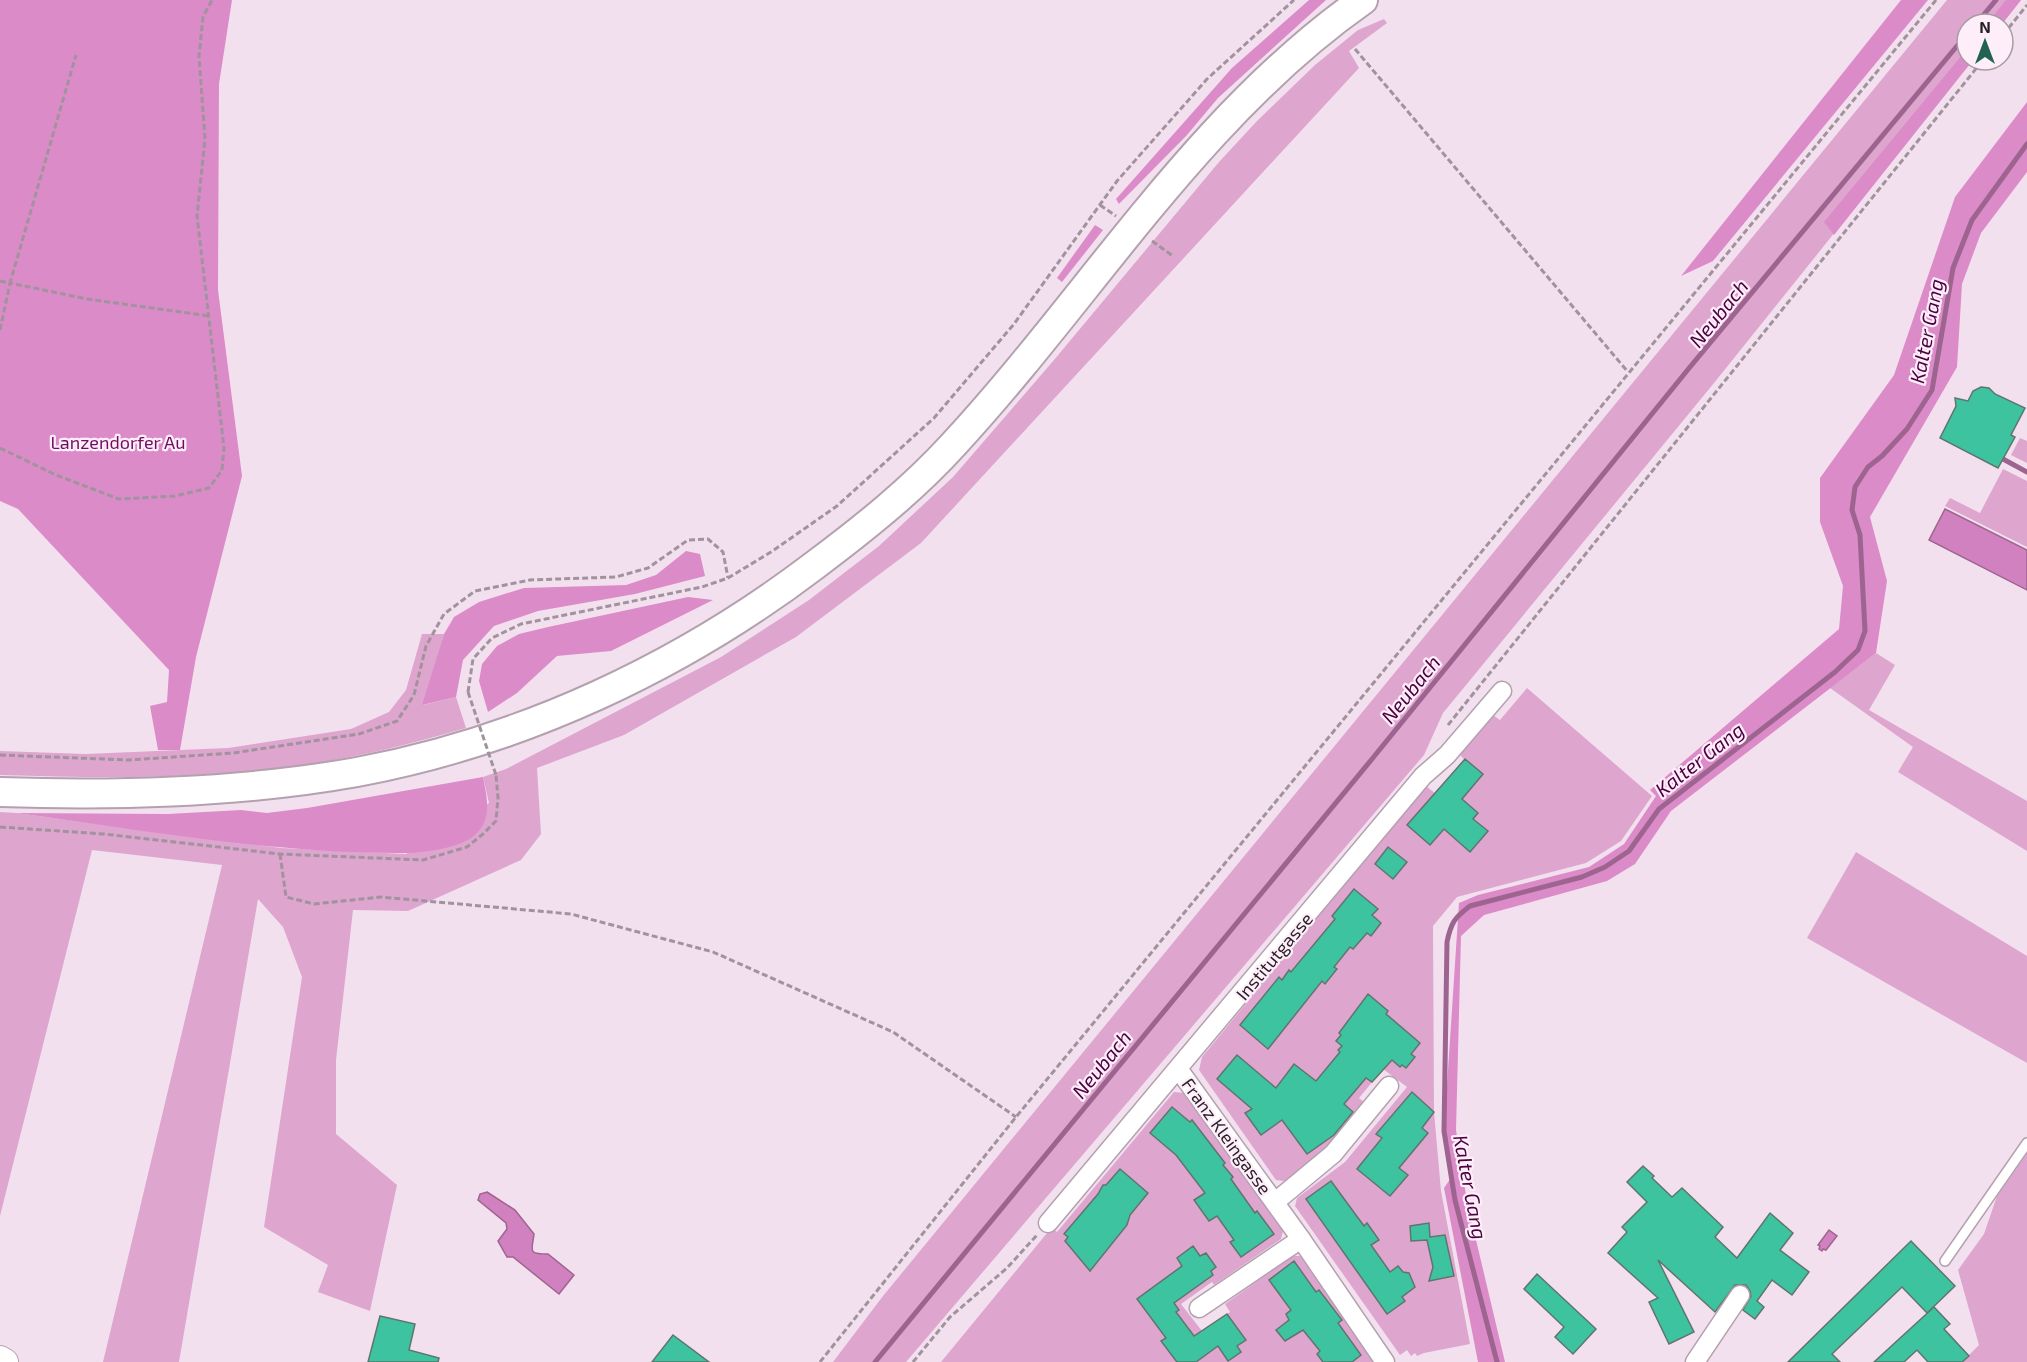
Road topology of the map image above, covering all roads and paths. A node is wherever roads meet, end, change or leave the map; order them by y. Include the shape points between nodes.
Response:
1 (212, 0) edge
2 (1294, 0) edge
3 (1363, 0) edge
4 (1936, 0) edge
5 (2027, 5) edge
6 (2015, 20) edge
7 (1355, 49) dead end
8 (76, 55) dead end
9 (1973, 72) edge
10 (1101, 205) junction
11 (1119, 218) dead end
12 (1152, 241) dead end
13 (1173, 256) dead end
14 (0, 281) edge
15 (10, 283) junction
16 (210, 316) junction
17 (0, 330) edge
18 (1628, 372) junction
19 (0, 448) edge
20 (728, 578) junction
21 (1502, 691) dead end
22 (1447, 729) dead end
23 (0, 755) edge
24 (0, 792) edge
25 (0, 826) edge
26 (280, 854) junction
27 (1179, 1070) junction
28 (1389, 1086) dead end
29 (1016, 1116) junction
30 (2027, 1143) edge
31 (1275, 1202) junction
32 (1048, 1223) joint
33 (1301, 1239) junction
34 (1945, 1261) dead end
35 (1740, 1295) dead end
36 (1199, 1308) dead end
37 (0, 1359) edge
38 (5, 1362) edge
39 (820, 1362) edge
40 (913, 1362) edge
41 (1385, 1362) edge
42 (1695, 1362) edge

1 - 16 path via 203,17 200,56 205,139 197,216
2 - 10 path via 1207,79 1117,181
3 - 24 main road via 1289,58 1214,132 951,448 860,531 775,596 689,649 588,701 511,730 358,772 175,792
4 - 18 path
5 - 6 path
7 - 18 path
8 - 15 path
9 - 22 path via 1451,719
10 - 11 path
10 - 20 path via 1014,324 934,418 837,506
12 - 13 path
14 - 15 path
15 - 16 path
15 - 17 path
16 - 19 path via 224,448 222,470 209,488 175,496 119,499
18 - 29 path
20 - 23 path via 723,552 708,539 688,540 648,568 616,577 530,580 475,591 444,614 426,646 414,695 397,721 359,734 233,753 129,760
20 - 26 path, bridge via 702,587 521,624 492,638 473,659 468,692 496,775 498,798 495,821 467,847 423,860
21 - 27 street, Institutgasse via 1424,776
25 - 26 path
26 - 29 path via 286,897 305,902 381,897 571,914 712,952 893,1032
27 - 31 street, Franz Kleingasse
27 - 32 street, Institutgasse
28 - 31 street, Franz Kleingasse via 1333,1154
29 - 39 path
30 - 34 lane
31 - 33 street, Franz Kleingasse
32 - 40 path via 1007,1268 950,1317
33 - 36 street
33 - 41 street, Franz Kleingasse
35 - 42 street
37 - 38 street

